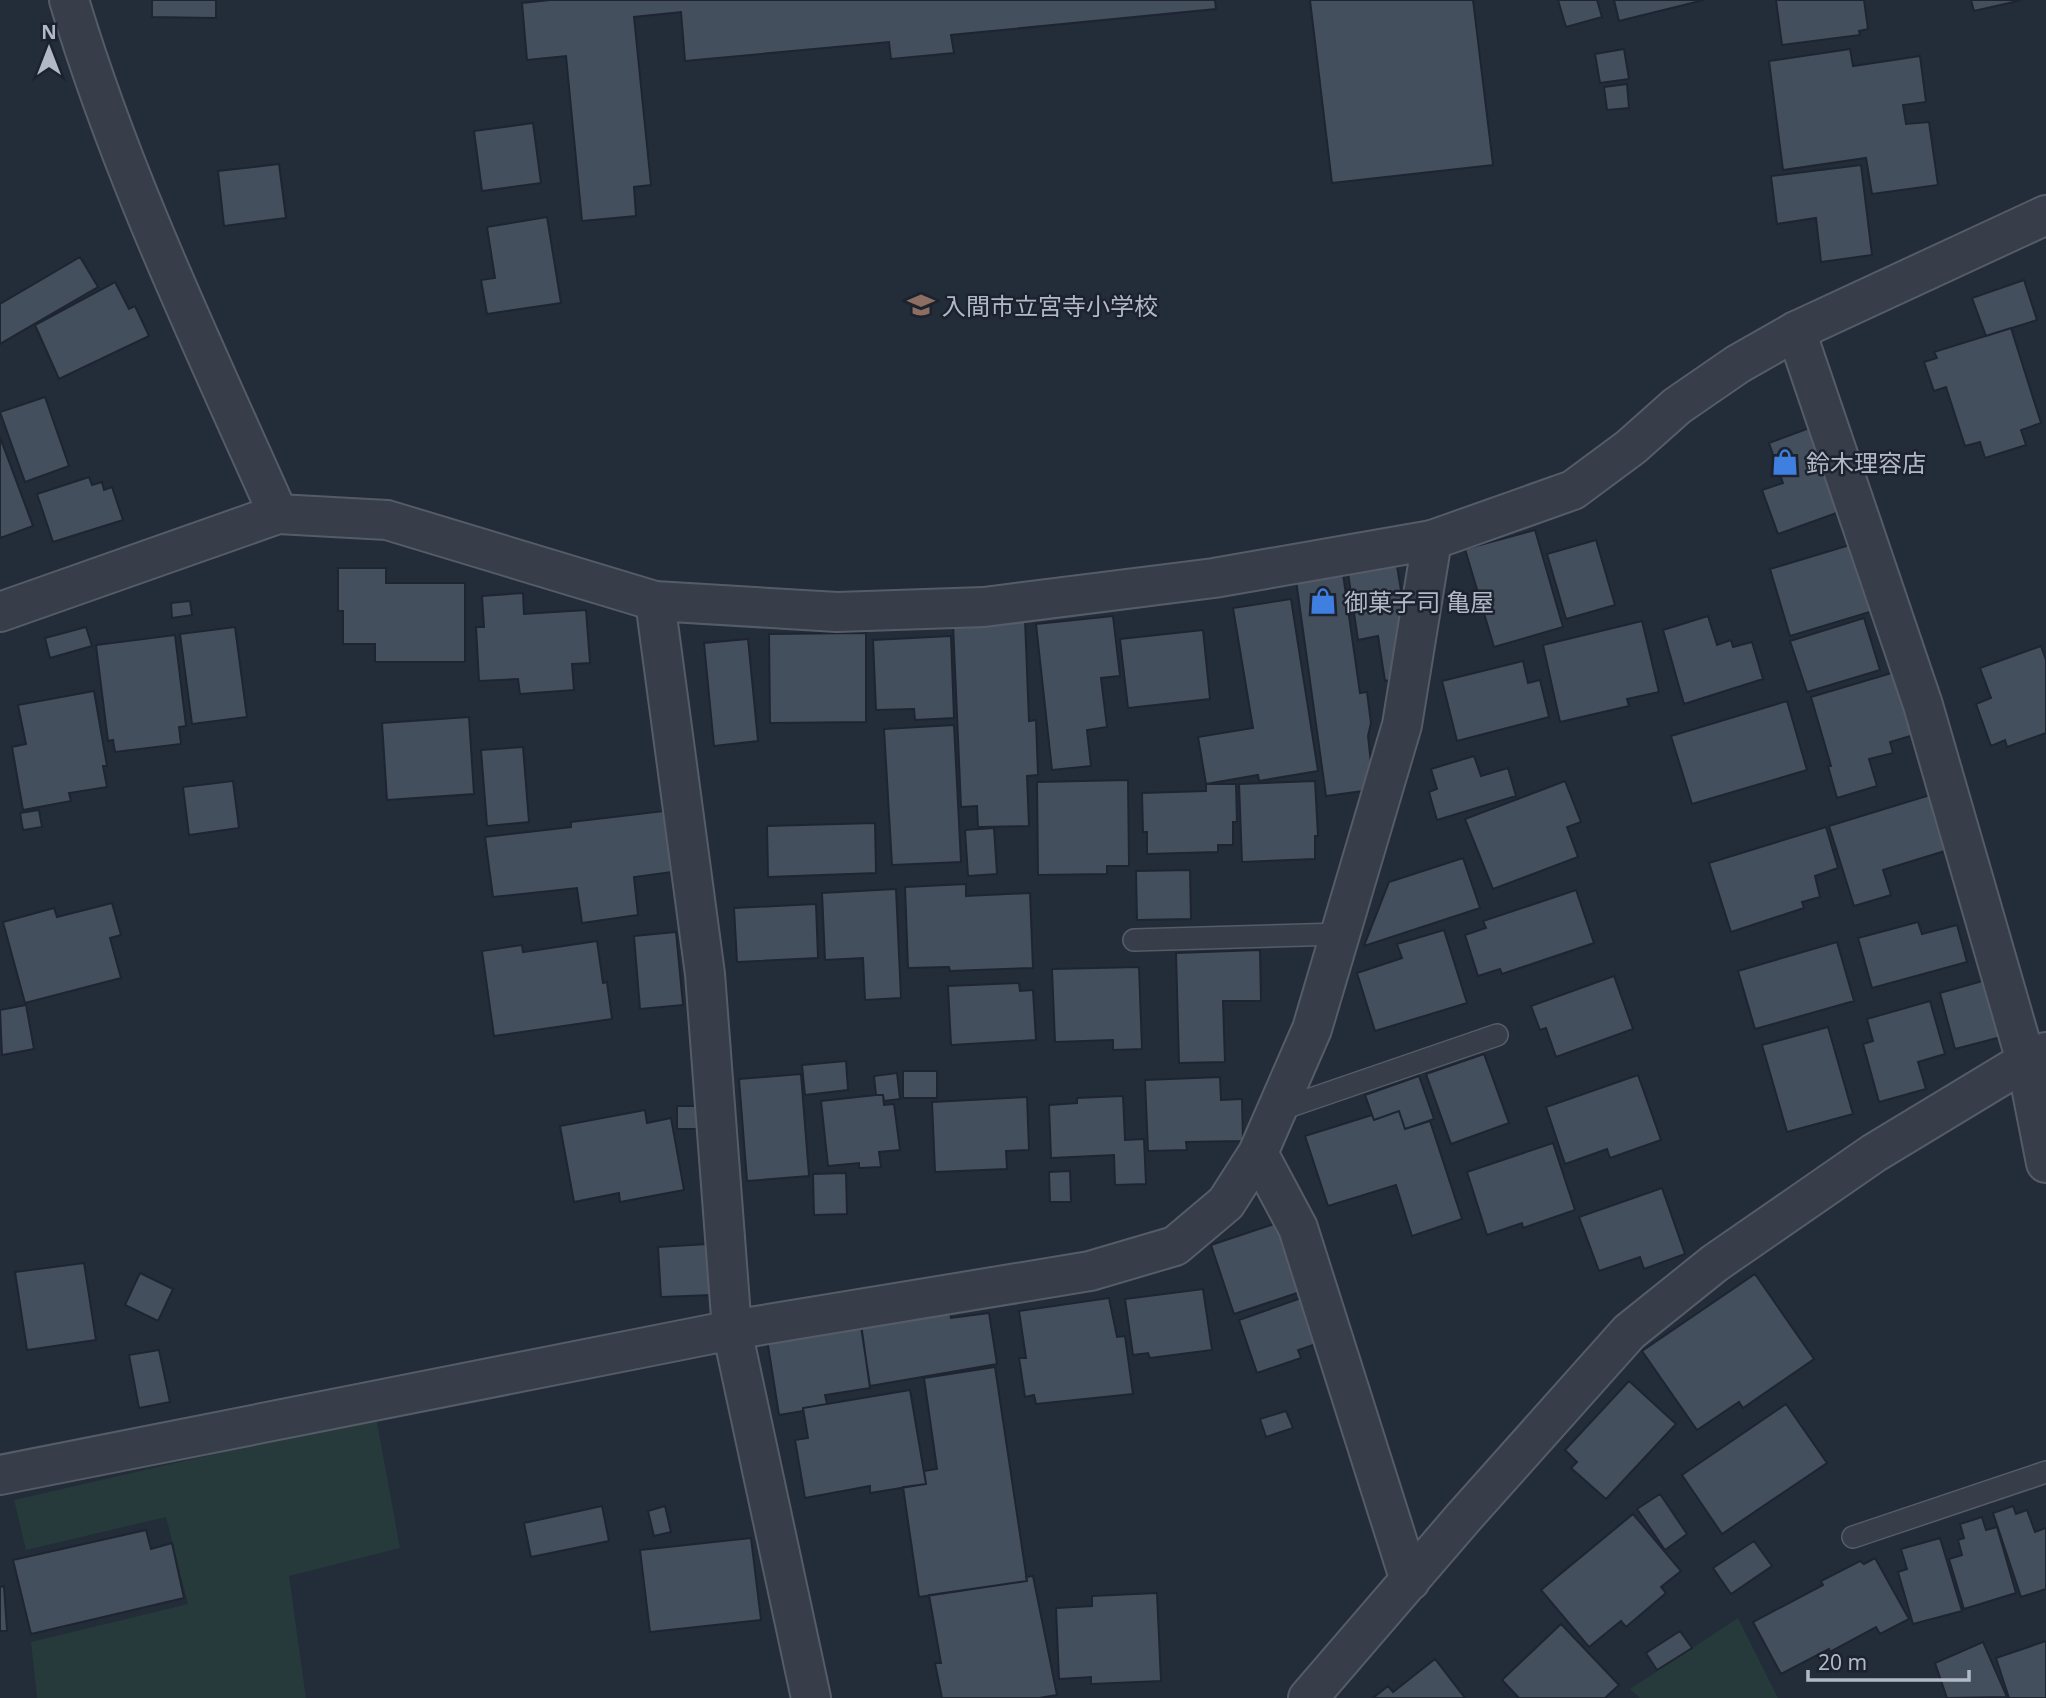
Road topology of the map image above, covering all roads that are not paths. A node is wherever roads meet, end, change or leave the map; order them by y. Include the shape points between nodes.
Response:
1 (69, 0) edge
2 (2046, 215) edge
3 (1796, 331) junction
4 (278, 514) junction
5 (1432, 540) junction
6 (655, 601) junction
7 (0, 612) edge
8 (1340, 934) junction
9 (1134, 940) dead end
10 (1497, 1035) dead end
11 (2036, 1056) edge
12 (1276, 1111) junction
13 (1258, 1153) junction
14 (2046, 1163) edge
15 (732, 1330) junction
16 (2046, 1472) edge
17 (0, 1475) edge
18 (1853, 1537) dead end
19 (1410, 1581) junction
20 (1313, 1696) edge
21 (811, 1698) edge

1 - 4 street via 142,208
2 - 3 street
3 - 5 street via 1677,406 1573,490
3 - 11 street
4 - 6 street via 387,520
4 - 7 street
5 - 6 street via 1214,578 984,607 837,612
5 - 8 street via 1402,725
6 - 15 street via 705,974
8 - 9 lane
8 - 12 street via 1312,1029
10 - 12 lane
11 - 14 street
11 - 19 street via 1874,1153 1715,1263 1629,1332
12 - 13 street
13 - 15 street via 1226,1203 1175,1246 1090,1272
13 - 19 street via 1298,1228
15 - 17 street
15 - 21 street
16 - 18 lane
19 - 20 street

